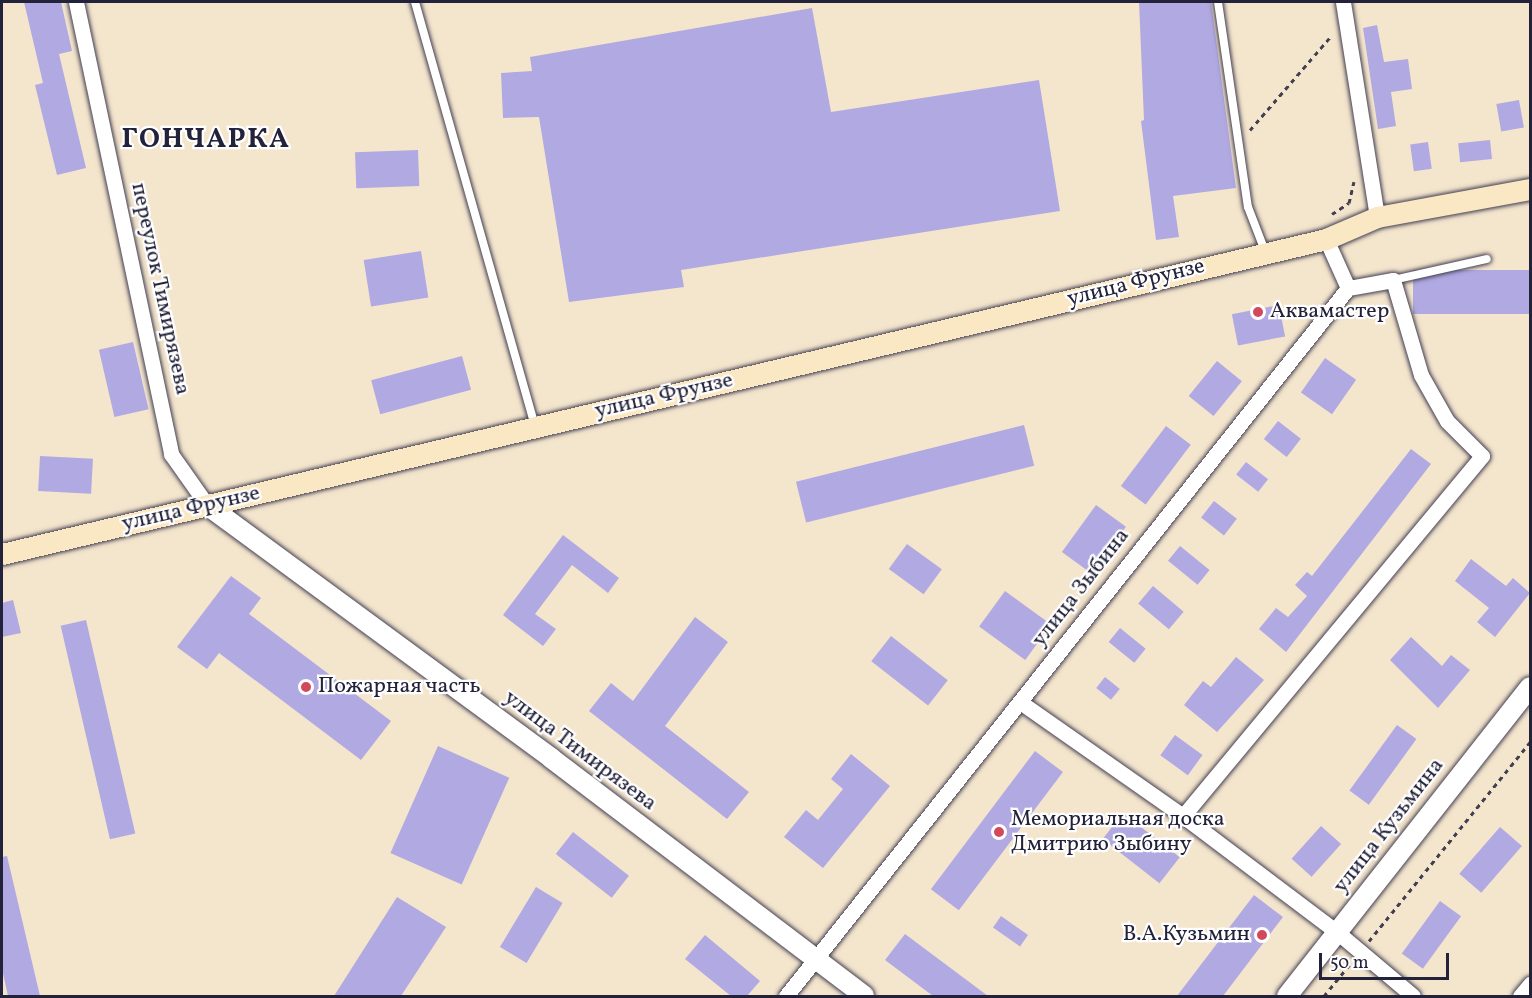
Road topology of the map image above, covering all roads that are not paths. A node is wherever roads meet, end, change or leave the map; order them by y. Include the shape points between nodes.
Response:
1 (76, 2) edge
2 (415, 2) edge
3 (1218, 2) edge
4 (1343, 2) edge
5 (1530, 189) edge
6 (1377, 218) junction
7 (1326, 239) junction
8 (1265, 251) junction
9 (1487, 259) dead end
10 (1393, 279) junction
11 (1348, 288) junction
12 (536, 427) junction
13 (207, 505) junction
14 (2, 554) edge
15 (1530, 687) edge
16 (1020, 702) junction
17 (1183, 816) junction
18 (1337, 932) junction
19 (815, 957) junction
20 (1530, 984) edge
21 (786, 996) edge
22 (864, 996) edge
23 (1287, 996) edge
24 (1413, 996) edge
25 (1520, 996) edge

1 - 13 street, переулок Тимирязева via 171,454
2 - 12 lane
3 - 8 lane via 1248,207
4 - 6 street
5 - 6 main road, улица Фрунзе
6 - 7 main road, улица Фрунзе
7 - 8 main road, улица Фрунзе
7 - 11 street
8 - 12 main road, улица Фрунзе
9 - 10 lane
10 - 11 street
10 - 17 street via 1420,375 1447,422 1482,456
11 - 16 street, улица Зыбина
12 - 13 main road, улица Фрунзе
13 - 14 main road, улица Фрунзе
13 - 19 street, улица Тимирязева
15 - 18 street, улица Кузьмина
16 - 17 street
16 - 19 street, улица Зыбина
17 - 18 street
18 - 23 street, улица Кузьмина
18 - 24 street
19 - 21 street, улица Зыбина
19 - 22 street, улица Тимирязева
20 - 25 street

